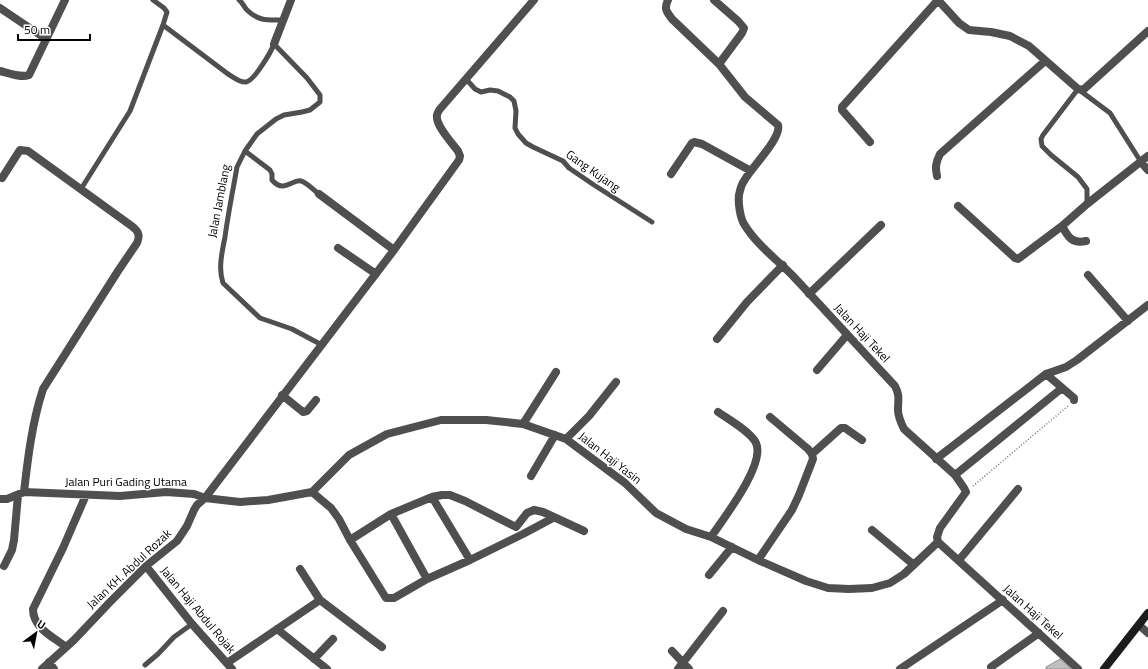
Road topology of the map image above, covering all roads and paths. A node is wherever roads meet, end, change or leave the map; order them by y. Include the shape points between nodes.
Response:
1 (65, 0) edge
2 (153, 0) edge
3 (239, 0) edge
4 (292, 0) edge
5 (534, 0) edge
6 (668, 0) edge
7 (714, 0) edge
8 (938, 0) edge
9 (0, 8) edge
10 (284, 20) junction
11 (163, 25) junction
12 (1148, 31) edge
13 (46, 39) junction
14 (274, 44) junction
15 (1045, 61) junction
16 (719, 64) junction
17 (0, 71) edge
18 (466, 79) junction
19 (1078, 89) junction
20 (870, 142) dead end
21 (245, 151) junction
22 (1148, 156) edge
23 (1141, 162) junction
24 (1148, 170) edge
25 (751, 171) junction
26 (671, 174) dead end
27 (937, 176) dead end
28 (2, 178) dead end
29 (81, 189) junction
30 (319, 194) joint
31 (1087, 204) junction
32 (958, 206) dead end
33 (652, 222) dead end
34 (881, 225) dead end
35 (1062, 226) junction
36 (1086, 241) dead end
37 (338, 248) dead end
38 (394, 250) junction
39 (783, 266) junction
40 (376, 274) junction
41 (1088, 275) dead end
42 (809, 294) junction
43 (1148, 305) edge
44 (1128, 321) junction
45 (847, 335) junction
46 (717, 339) dead end
47 (322, 345) junction
48 (817, 370) dead end
49 (556, 372) dead end
50 (1046, 374) junction
51 (616, 382) dead end
52 (1062, 388) junction
53 (282, 395) junction
54 (316, 400) dead end
55 (1074, 400) joint
56 (718, 412) dead end
57 (770, 417) dead end
58 (523, 424) junction
59 (555, 435) junction
60 (566, 439) junction
61 (862, 440) dead end
62 (812, 454) junction
63 (936, 459) junction
64 (955, 475) junction
65 (531, 476) dead end
66 (1018, 489) dead end
67 (312, 492) junction
68 (966, 492) junction
69 (21, 494) junction
70 (86, 495) junction
71 (432, 497) junction
72 (204, 498) junction
73 (0, 499) edge
74 (391, 514) junction
75 (553, 518) junction
76 (516, 527) junction
77 (872, 530) dead end
78 (584, 531) dead end
79 (523, 534) junction
80 (711, 537) junction
81 (350, 540) junction
82 (938, 542) junction
83 (732, 547) junction
84 (470, 560) junction
85 (758, 560) junction
86 (959, 560) junction
87 (4, 566) dead end
88 (146, 566) junction
89 (914, 566) junction
90 (300, 569) dead end
91 (709, 575) dead end
92 (427, 578) junction
93 (320, 600) junction
94 (1003, 600) junction
95 (723, 611) dead end
96 (1148, 613) edge
97 (192, 624) junction
98 (1138, 625) junction
99 (276, 630) junction
100 (1039, 633) junction
101 (1148, 633) edge
102 (333, 639) dead end
103 (66, 647) junction
104 (382, 647) dead end
105 (672, 651) dead end
106 (314, 658) junction
107 (49, 662) junction
108 (145, 665) dead end
109 (229, 666) edge
110 (683, 667) edge
111 (991, 667) dead end
112 (42, 669) edge
113 (54, 669) edge
114 (327, 669) edge
115 (900, 669) edge
116 (1078, 669) edge
117 (1104, 669) edge

1 - 13 street
2 - 11 lane via 166,12
3 - 10 lane via 248,11 261,19
4 - 10 street
5 - 18 street, Jalan KH. Abdul Rozak
6 - 16 street, Jalan Haji Tekel via 667,12 672,19
7 - 16 street via 744,28
8 - 15 street via 969,30 1010,36 1029,46
8 - 20 street via 842,107
9 - 13 street
10 - 14 street
11 - 14 lane via 228,74 244,82 250,81 259,70
11 - 29 lane via 130,111
12 - 19 street via 1083,90
13 - 17 street via 29,75
14 - 21 lane, Jalan Jamblang via 319,92 320,102 310,110 276,119 257,134
15 - 19 street
15 - 27 street via 940,154 935,168
16 - 25 street, Jalan Haji Tekel via 745,97 779,128 764,156
18 - 33 lane, Gang Kujang via 475,89 482,92 498,91 514,101 515,128 526,143 563,161 569,168
18 - 38 street, Jalan KH. Abdul Rozak via 437,114 439,126 458,151 459,160
19 - 23 lane via 1110,112
19 - 31 lane via 1041,139 1042,146 1087,188
21 - 30 lane via 270,170 272,180 276,183 286,186 302,181
21 - 47 lane, Jalan Jamblang via 237,166 226,226 220,269 223,283 260,318 292,329
22 - 23 street
23 - 24 street
23 - 31 street
25 - 26 street via 694,142
25 - 39 street, Jalan Haji Tekel via 741,186 739,197 743,222 755,239
28 - 29 street via 20,150 24,150
29 - 69 street via 138,231 139,238 43,389
30 - 38 street
31 - 35 street
32 - 35 street via 1018,259
34 - 42 street
35 - 36 street via 1074,241
37 - 40 street
38 - 40 street, Jalan KH. Abdul Rozak
39 - 42 street, Jalan Haji Tekel
39 - 46 street via 747,302
40 - 47 street, Jalan KH. Abdul Rozak
41 - 44 street
42 - 45 street, Jalan Haji Tekel
43 - 44 street
44 - 50 street via 1077,360
45 - 48 street
45 - 63 street, Jalan Haji Tekel via 895,386 899,398 900,422 904,429
47 - 53 street, Jalan KH. Abdul Rozak
49 - 58 street
50 - 52 street
50 - 63 street
51 - 60 street via 589,416
52 - 55 street
52 - 64 street
53 - 54 street via 303,412
53 - 72 street, Jalan KH. Abdul Rozak
55 - 68 path
56 - 80 street via 749,434 756,442 758,452 750,476
57 - 62 street
58 - 59 street, Jalan Haji Yasin
58 - 67 street, Jalan Haji Yasin via 486,420 441,420 387,434 349,455
59 - 60 street, Jalan Haji Yasin
59 - 65 street
60 - 80 street, Jalan Haji Yasin via 625,482 656,513 686,529
61 - 62 street via 841,428
62 - 85 street via 812,462 792,510
63 - 64 street, Jalan Haji Tekel
64 - 68 street, Jalan Haji Tekel
66 - 86 street
67 - 72 street via 240,502
67 - 81 street via 331,508
68 - 82 street via 940,528
69 - 70 street, Jalan Puri Gading Utama
69 - 73 street, Jalan Puri Gading Utama
69 - 87 street via 12,550
70 - 72 street, Jalan Puri Gading Utama via 120,496 166,492 194,494
70 - 103 street via 33,609 33,617 38,626
71 - 74 street
71 - 76 street via 450,495
71 - 84 street
72 - 88 street, Jalan KH. Abdul Rozak via 197,505 177,541
74 - 81 street
74 - 92 street
75 - 76 street via 543,512 530,510
75 - 78 street
75 - 79 street
76 - 79 street
77 - 89 street
79 - 84 street
80 - 83 street, Jalan Haji Yasin
81 - 92 street via 386,598 394,598
82 - 86 street, Jalan Haji Tekel
82 - 89 street, Jalan Haji Yasin
83 - 85 street, Jalan Haji Yasin
83 - 91 street
84 - 92 street
85 - 89 street, Jalan Haji Yasin via 806,581 828,588 849,590 890,583
86 - 94 street, Jalan Haji Tekel
88 - 97 street, Jalan Haji Abdul Rojak
88 - 103 street, Jalan KH. Abdul Rozak
90 - 93 street
93 - 99 street
93 - 104 street
94 - 100 street, Jalan Haji Tekel
94 - 115 street
95 - 110 street
96 - 98 main road
97 - 108 lane via 172,638
97 - 109 street, Jalan Haji Abdul Rojak
98 - 101 street
98 - 117 main road
99 - 106 street
99 - 109 street
100 - 111 street
100 - 116 street, Jalan Haji Tekel
102 - 106 street
103 - 107 street, Jalan KH. Abdul Rozak
105 - 110 street
106 - 114 street
107 - 112 street, Jalan KH. Abdul Rozak
107 - 113 street

